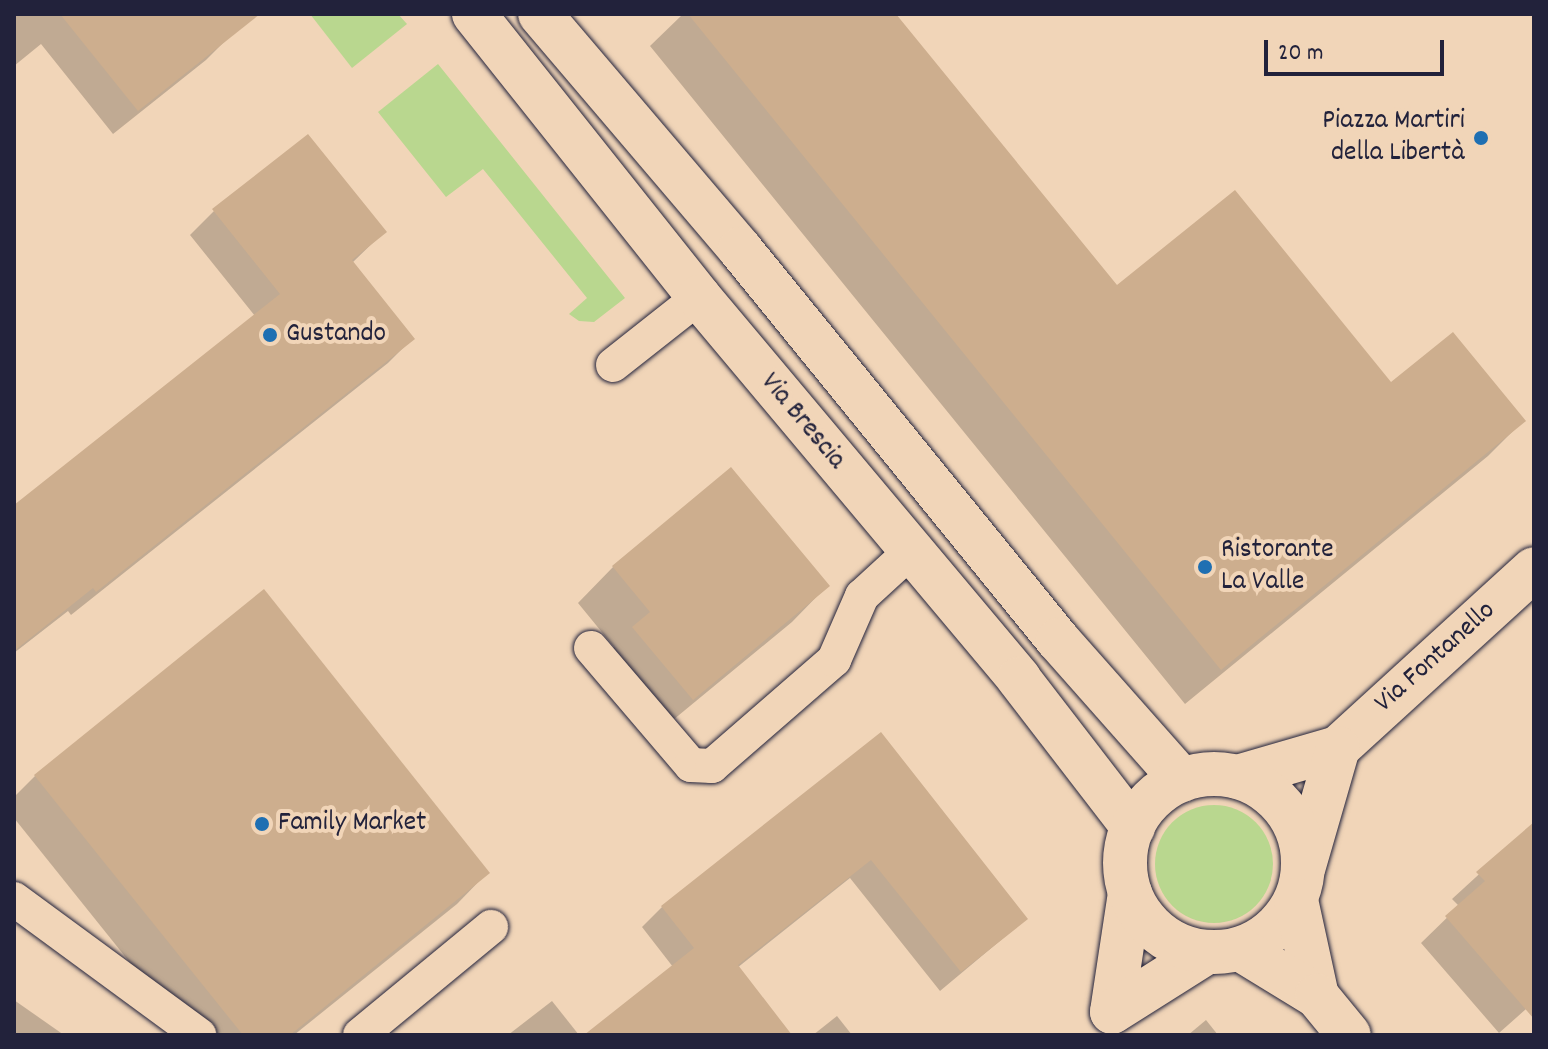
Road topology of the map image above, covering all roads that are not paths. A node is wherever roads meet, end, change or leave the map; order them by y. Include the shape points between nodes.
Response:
1 (474, 14) edge
2 (540, 14) edge
3 (699, 297) junction
4 (613, 365) dead end
5 (910, 552) junction
6 (1534, 569) edge
7 (591, 648) dead end
8 (1338, 748) junction
9 (1238, 777) junction
10 (1182, 780) junction
11 (1133, 827) junction
12 (1300, 883) junction
13 (1130, 893) junction
14 (14, 899) edge
15 (491, 927) dead end
16 (1223, 951) junction
17 (1317, 996) junction
18 (1101, 1024) edge
19 (199, 1035) edge
20 (360, 1035) edge
21 (1349, 1035) edge

1 - 3 main road, Via Brescia
2 - 10 main road via 740,249 1058,640
3 - 4 lane
3 - 5 main road, Via Brescia
5 - 7 lane via 862,596 834,660 712,766 691,765
5 - 11 main road, Via Brescia via 1019,679
6 - 8 main road, Via Fontanello
8 - 9 main road, Via Fontanello
8 - 12 main road
9 - 10 main road via 1210,774
9 - 12 main road via 1272,795 1285,810 1302,846
10 - 11 main road via 1145,807
11 - 13 main road via 1126,860
12 - 16 main road via 1282,921 1264,938
12 - 17 main road
13 - 16 main road via 1160,934
13 - 18 main road
14 - 19 lane
15 - 20 lane
16 - 17 main road
16 - 18 main road
17 - 21 main road

